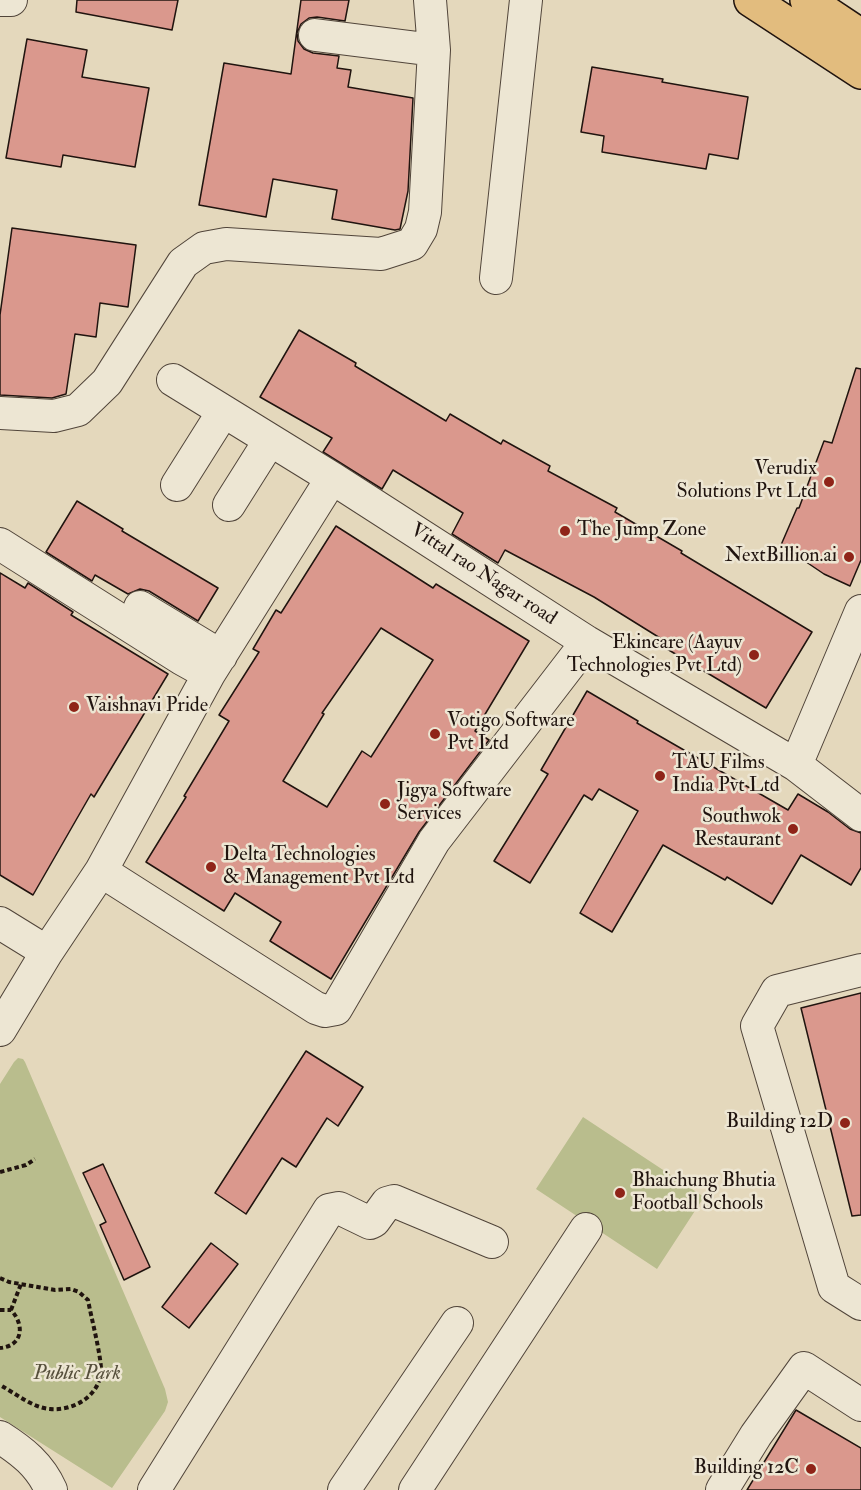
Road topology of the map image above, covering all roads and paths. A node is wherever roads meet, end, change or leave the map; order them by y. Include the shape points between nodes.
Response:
1 (2, 0) edge
2 (10, 0) edge
3 (430, 0) edge
4 (526, 0) edge
5 (751, 0) edge
6 (807, 0) edge
7 (315, 35) dead end
8 (861, 36) edge
9 (434, 50) junction
10 (861, 72) edge
11 (496, 278) dead end
12 (172, 380) dead end
13 (224, 412) junction
14 (0, 413) edge
15 (270, 440) junction
16 (332, 478) junction
17 (177, 485) dead end
18 (229, 504) dead end
19 (0, 544) edge
20 (105, 585) dead end
21 (861, 611) edge
22 (587, 642) junction
23 (215, 665) junction
24 (848, 676) edge
25 (796, 765) junction
26 (861, 815) edge
27 (101, 871) junction
28 (0, 923) edge
29 (47, 952) junction
30 (861, 970) edge
31 (0, 1030) edge
32 (35, 1159) dead end
33 (0, 1172) edge
34 (586, 1229) dead end
35 (492, 1242) dead end
36 (0, 1278) edge
37 (21, 1284) junction
38 (861, 1304) edge
39 (0, 1310) edge
40 (11, 1310) junction
41 (457, 1323) dead end
42 (0, 1348) edge
43 (0, 1385) edge
44 (861, 1405) edge
45 (0, 1437) edge
46 (51, 1490) edge
47 (154, 1490) edge
48 (344, 1490) edge
49 (415, 1490) edge
50 (722, 1490) edge

1 - 2 street
3 - 9 street
4 - 11 street
5 - 10 main road
6 - 8 main road
7 - 9 street
9 - 14 street via 425,212 412,244 381,254 226,244 204,248 183,263 107,382 78,410 54,416
12 - 13 street, Vittal rao Nagar road
13 - 15 street, Vittal rao Nagar road
13 - 17 street
15 - 16 street, Vittal rao Nagar road
15 - 18 street
16 - 22 street, Vittal rao Nagar road
16 - 23 street
19 - 23 street via 182,659
20 - 23 street
21 - 24 street
22 - 25 street, Vittal rao Nagar road
22 - 27 street via 434,841 336,1009 316,1008
23 - 27 street
24 - 25 street
25 - 26 street, Vittal rao Nagar road
27 - 29 street
28 - 29 street
29 - 31 street
30 - 38 street via 777,991 757,1026 834,1287
32 - 33 path
34 - 49 street
35 - 47 street via 394,1201 387,1203 370,1223 339,1208 329,1210
36 - 37 path
37 - 40 path
37 - 43 path via 71,1289 88,1300 101,1370 99,1383 79,1404 50,1409
39 - 40 path
40 - 42 path via 18,1320 19,1337 10,1346
41 - 48 street
44 - 50 street via 804,1368
45 - 46 street via 22,1451 44,1474

